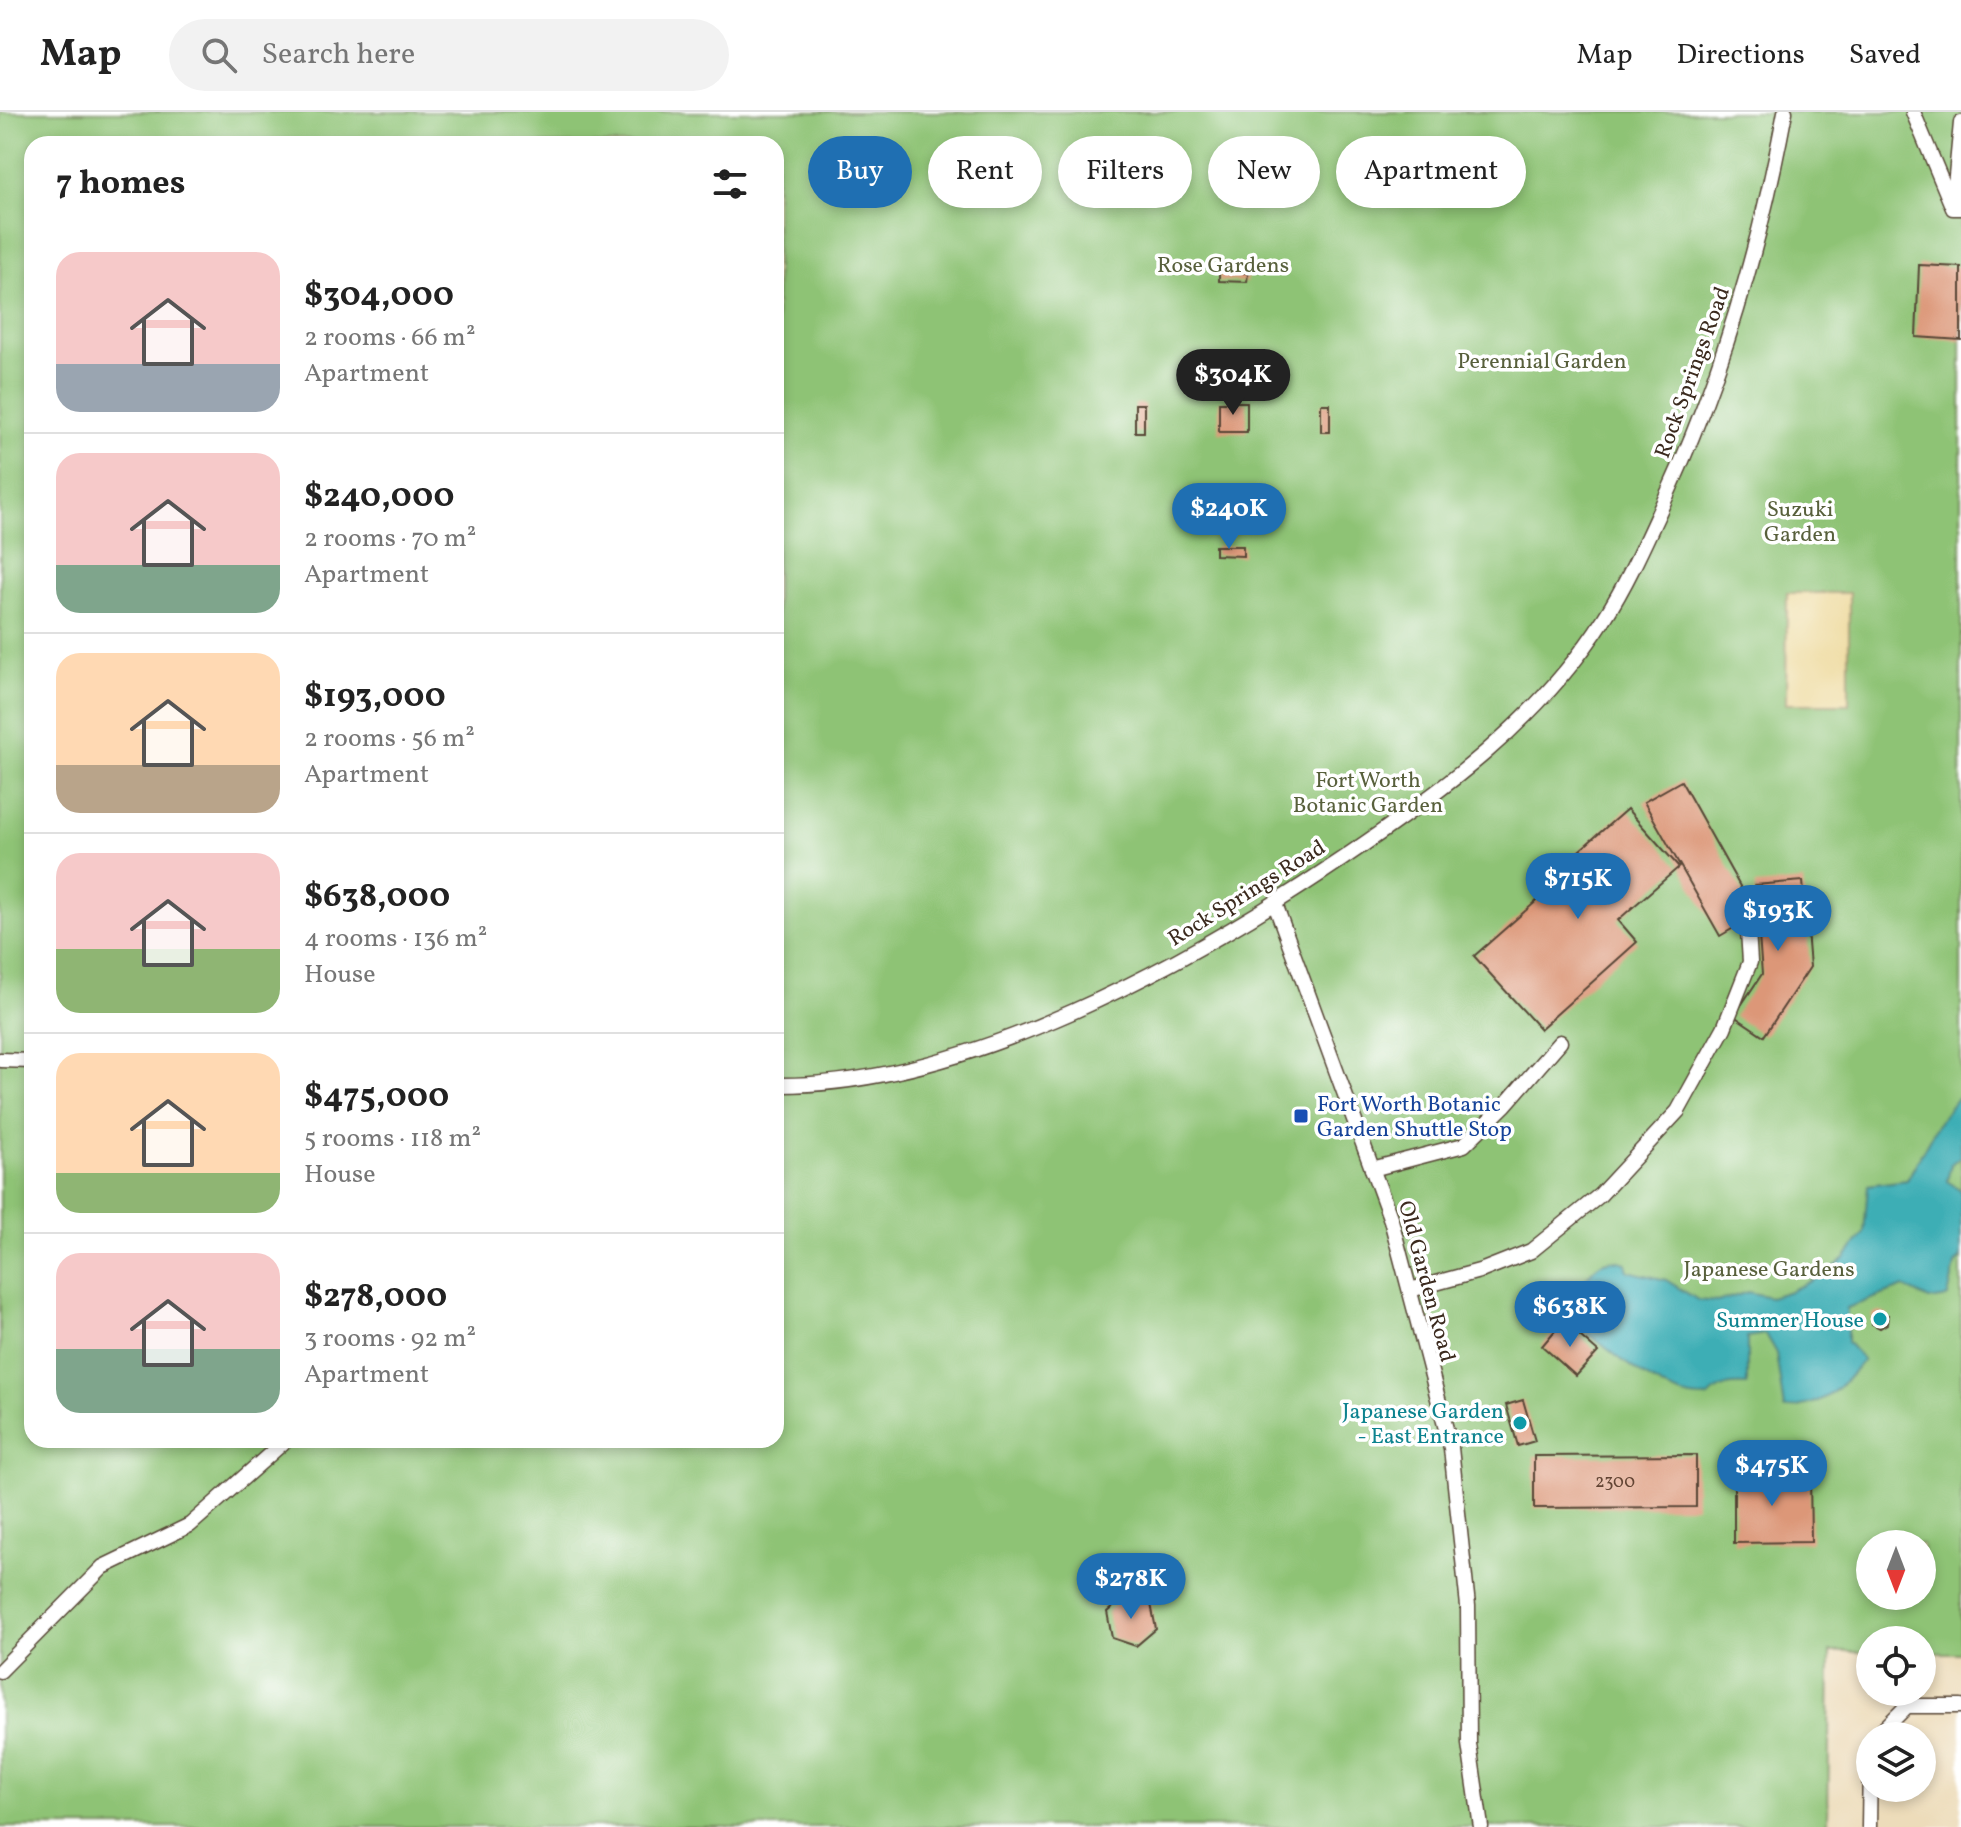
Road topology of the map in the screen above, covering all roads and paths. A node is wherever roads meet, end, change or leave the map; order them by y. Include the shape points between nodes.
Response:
1 (1785, 112) edge
2 (1913, 112) edge
3 (1961, 123) edge
4 (1957, 208) edge
5 (1275, 904) junction
6 (1748, 930) dead end
7 (1560, 1042) dead end
8 (0, 1060) edge
9 (24, 1061) edge
10 (784, 1085) edge
11 (1372, 1169) junction
12 (1410, 1290) junction
13 (277, 1448) edge
14 (0, 1671) edge
15 (1961, 1706) edge
16 (1891, 1722) edge
17 (1869, 1802) edge
18 (1481, 1827) edge
19 (1869, 1827) edge

1 - 5 lane, Rock Springs Road via 1743,298 1703,417 1634,568 1603,621 1523,720 1470,767
2 - 4 lane
3 - 4 lane
5 - 10 lane, Rock Springs Road via 1149,976 1046,1022 900,1069
5 - 11 lane, Old Garden Road
6 - 12 lane via 1750,962 1724,1028 1678,1111 1600,1195 1531,1251
7 - 11 lane via 1464,1145
8 - 9 lane
11 - 12 lane, Old Garden Road
12 - 18 lane, Old Garden Road via 1451,1448 1468,1606 1469,1744
13 - 14 lane via 190,1525 103,1567
15 - 16 lane via 1907,1706
17 - 19 lane

